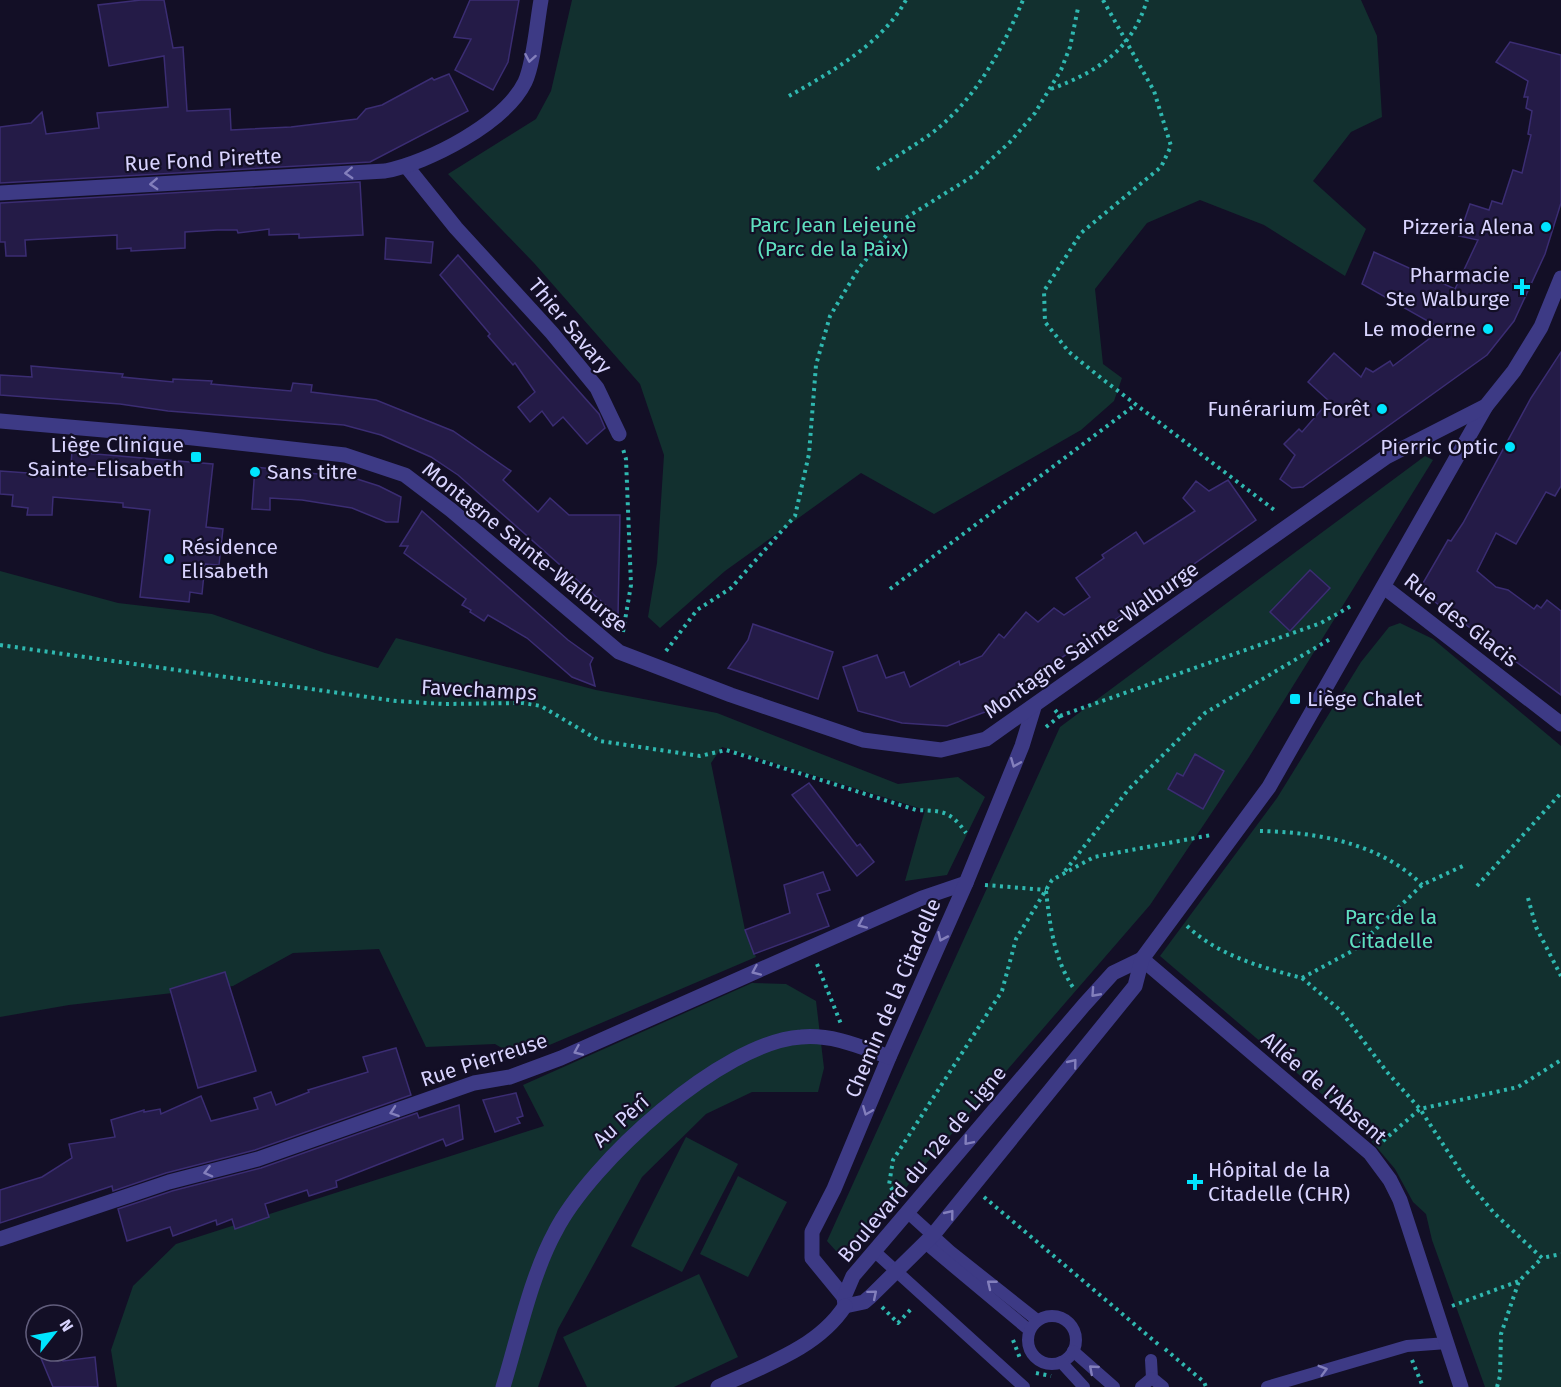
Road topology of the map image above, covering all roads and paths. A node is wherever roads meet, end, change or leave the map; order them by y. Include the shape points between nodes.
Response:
1 (541, 0) edge
2 (1023, 0) edge
3 (1103, 0) edge
4 (1147, 0) edge
5 (904, 1) edge
6 (1078, 8) dead end
7 (1125, 43) junction
8 (1050, 89) junction
9 (789, 96) dead end
10 (407, 167) junction
11 (877, 169) dead end
12 (0, 193) edge
13 (1561, 278) edge
14 (1135, 405) junction
15 (1486, 406) junction
16 (0, 422) edge
17 (619, 434) joint
18 (1293, 525) junction
19 (1384, 586) junction
20 (890, 590) dead end
21 (1357, 602) dead end
22 (1335, 637) dead end
23 (0, 645) edge
24 (619, 652) junction
25 (653, 666) junction
26 (1034, 707) junction
27 (1060, 716) dead end
28 (1561, 724) edge
29 (1561, 793) edge
30 (1236, 830) junction
31 (966, 832) dead end
32 (1465, 865) dead end
33 (1063, 874) junction
34 (966, 883) junction
35 (1422, 885) junction
36 (1477, 886) dead end
37 (1046, 890) junction
38 (1528, 898) dead end
39 (1176, 915) junction
40 (809, 947) junction
41 (1142, 959) junction
42 (1561, 976) edge
43 (1302, 978) junction
44 (1084, 1005) junction
45 (843, 1041) junction
46 (889, 1057) junction
47 (1561, 1060) edge
48 (1420, 1109) junction
49 (1370, 1153) junction
50 (983, 1196) dead end
51 (907, 1212) junction
52 (0, 1239) edge
53 (929, 1239) junction
54 (874, 1251) junction
55 (1561, 1254) edge
56 (1542, 1258) junction
57 (897, 1273) junction
58 (1519, 1281) junction
59 (845, 1301) junction
60 (1437, 1312) junction
61 (1033, 1325) junction
62 (1006, 1335) dead end
63 (1448, 1343) junction
64 (1407, 1346) junction
65 (1073, 1351) junction
66 (1151, 1360) dead end
67 (1061, 1362) junction
68 (1055, 1376) dead end
69 (1152, 1378) junction
70 (1010, 1383) edge
71 (503, 1387) edge
72 (718, 1387) edge
73 (1024, 1387) edge
74 (1084, 1387) edge
75 (1114, 1387) edge
76 (1142, 1387) edge
77 (1163, 1387) edge
78 (1206, 1387) edge
79 (1267, 1387) edge
80 (1423, 1387) edge
81 (1461, 1387) edge
82 (1497, 1387) edge

1 -> 10 street, Rue Fond Pirette via 526,79 507,107 468,134
2 - 11 path via 1007,38 965,101 932,133
3 - 7 path
4 - 7 path
5 - 9 path via 887,26 838,67
6 - 8 path via 1070,47
7 - 8 path via 1103,65 1082,78
7 - 14 path via 1154,91 1170,146 1161,167 1081,233 1044,291 1045,322 1069,352
8 - 25 path via 1035,113 1003,148 973,176 896,224 859,268 830,316 816,365 809,454 795,516 731,588 697,610
10 -> 12 street, Rue Fond Pirette
10 - 17 street, Thier Savary via 597,388
13 - 15 street, Rue des Glacis via 1541,327
14 - 18 path
14 - 20 path
15 - 18 street, Montagne Sainte-Walburge via 1386,457
15 - 19 street, Rue des Glacis
16 - 24 street, Montagne Sainte-Walburge via 345,455 405,475
17 - 24 path via 626,459 631,585
18 - 26 street, Montagne Sainte-Walburge
19 - 28 street, Rue des Glacis
19 - 30 street, Boulevard du 12e de Ligne via 1269,787
21 - 27 path via 1321,623
22 - 33 path via 1205,713 1128,790
23 - 31 path, Favechamps via 396,700 541,706 600,741 700,756 726,750 916,810 945,811
24 - 25 street, Montagne Sainte-Walburge
25 - 26 street, Montagne Sainte-Walburge via 863,740 941,750 986,739
26 -> 34 street, Chemin de la Citadelle
29 - 36 path
30 - 33 path via 1094,857
30 - 35 path via 1302,831 1374,851 1407,869
30 - 39 street, Boulevard du 12e de Ligne
32 - 35 path
33 - 37 path via 1052,880
34 - 37 path
34 -> 40 street, Rue Pierreuse
34 -> 46 street, Chemin de la Citadelle
35 - 43 path via 1354,950
37 - 44 path via 1054,945 1064,975
37 - 51 path via 1016,939 1002,991 892,1160 889,1185
38 - 42 path via 1536,927
39 - 41 street, Boulevard du 12e de Ligne
39 - 43 path via 1198,936 1248,963
40 - 45 path via 844,1031
40 -> 52 street, Rue Pierreuse via 520,1074 474,1083 258,1159 169,1182
41 -> 44 street, Boulevard du 12e de Ligne via 1113,973
41 - 49 street, Allée de l'Absent
53 -> 41 street, Boulevard du 12e de Ligne via 1135,986
43 - 48 path via 1340,1010
44 -> 51 street, Boulevard du 12e de Ligne
45 - 46 street, Au Pèrî
45 - 71 street, Au Pèrî via 801,1036 749,1050 687,1091 608,1159 588,1181 553,1234
46 -> 59 street, Chemin de la Citadelle via 812,1232 812,1258
47 - 48 path via 1518,1087
48 - 49 path
48 - 56 path via 1465,1178 1494,1213
49 - 60 street, Allée de l'Absent via 1400,1200
50 - 78 path
51 - 53 lane
51 - 54 street, Boulevard du 12e de Ligne
53 - 57 street, Boulevard du 12e de Ligne
53 - 61 lane
54 - 57 lane
54 - 59 street, Boulevard du 12e de Ligne via 853,1276
55 - 56 path
56 - 58 path
59 -> 57 street, Boulevard du 12e de Ligne via 864,1302
57 - 70 lane
58 - 60 path
58 - 82 path via 1501,1334
59 - 72 street via 835,1322 806,1345
60 - 63 street, Allée de l'Absent
61 - 65 lane via 1056,1316 1066,1320 1075,1336
61 - 67 lane via 1029,1348 1034,1357 1042,1362
62 - 68 path via 1029,1370
63 - 64 lane
63 - 81 street, Allée de l'Absent
79 -> 64 lane
64 - 80 path
65 - 67 lane
75 -> 65 lane
66 - 69 lane
67 - 74 lane
69 - 76 lane
69 - 77 lane
70 - 73 lane

